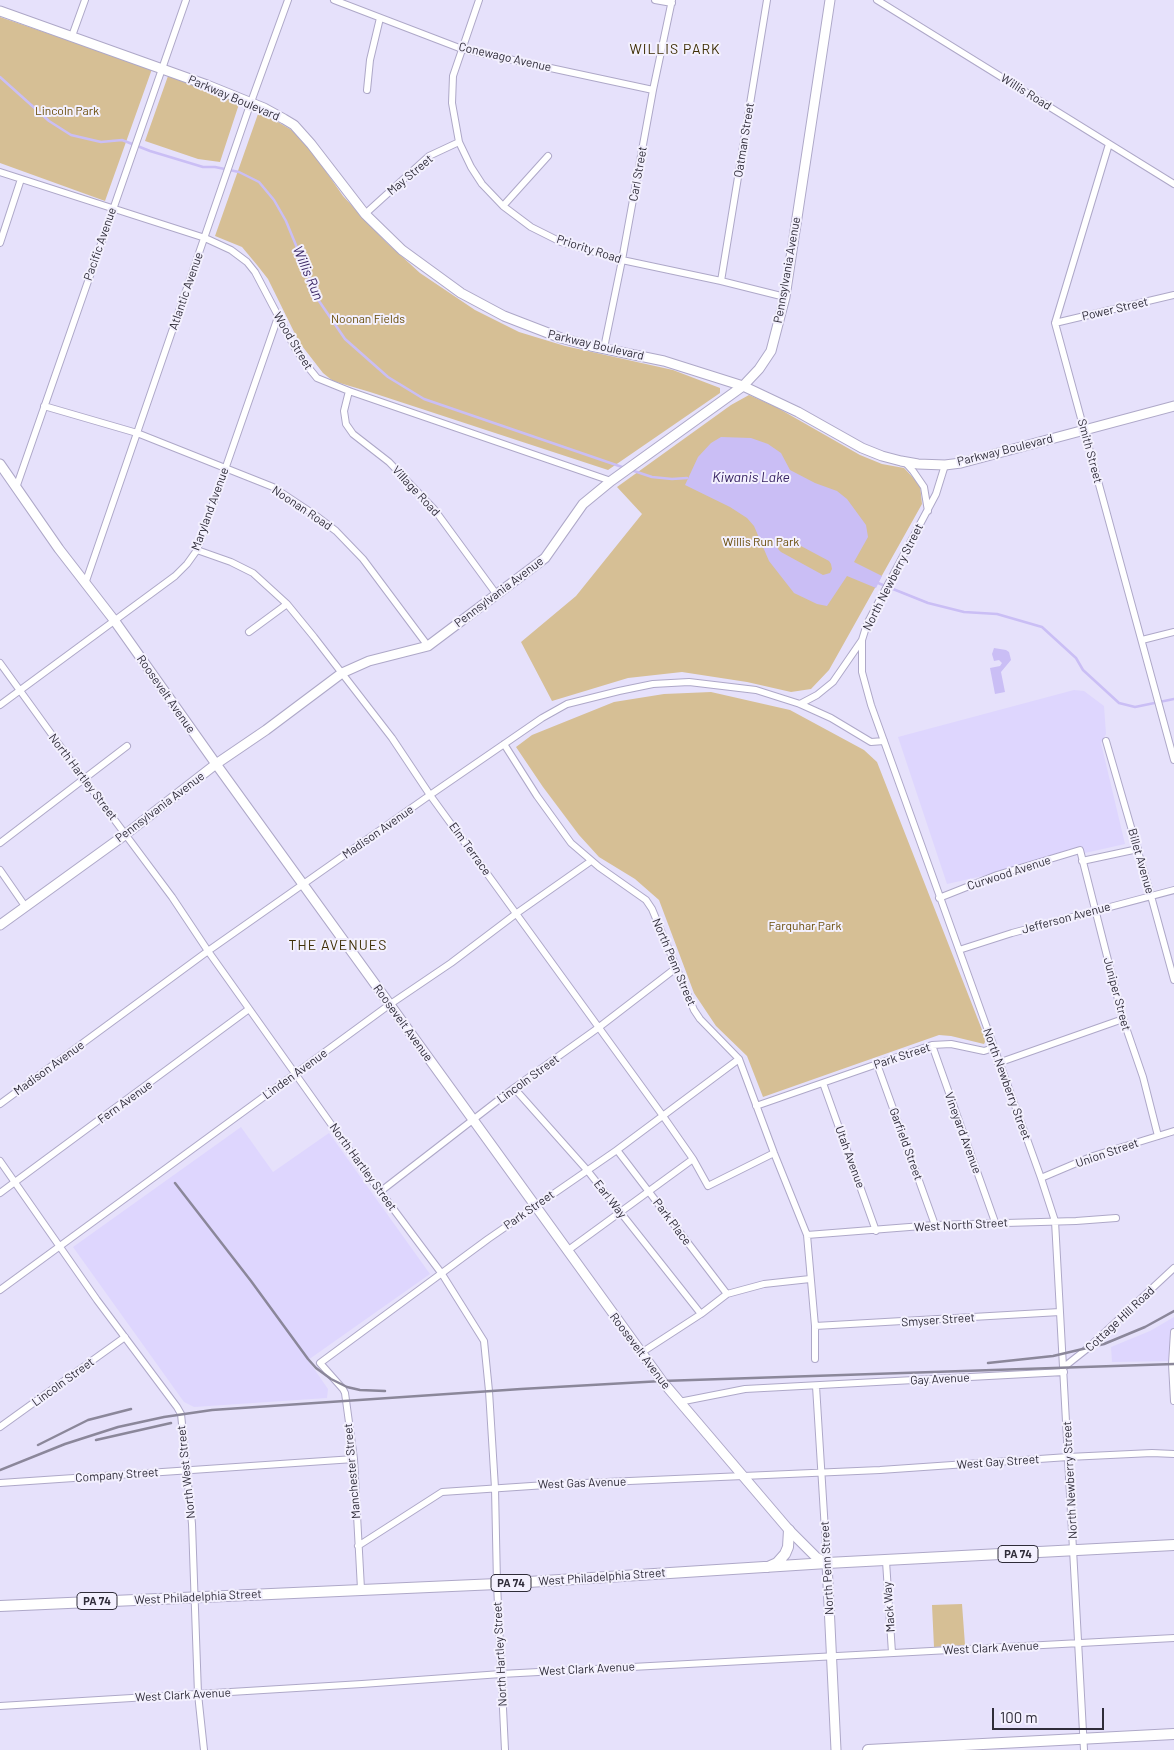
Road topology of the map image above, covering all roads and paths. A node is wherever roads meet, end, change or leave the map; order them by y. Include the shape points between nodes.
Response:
1 (85, 0) edge
2 (186, 0) edge
3 (288, 0) edge
4 (334, 0) edge
5 (479, 0) edge
6 (655, 0) edge
7 (767, 0) edge
8 (830, 0) edge
9 (877, 0) edge
10 (672, 2) edge
11 (0, 12) edge
12 (380, 18) junction
13 (72, 36) junction
14 (462, 48) junction
15 (163, 69) junction
16 (367, 90) dead end
17 (653, 90) junction
18 (251, 102) junction
19 (459, 142) junction
20 (1109, 144) junction
21 (548, 156) dead end
22 (0, 172) edge
23 (21, 179) junction
24 (1174, 184) edge
25 (503, 206) junction
26 (112, 209) junction
27 (365, 214) junction
28 (205, 238) junction
29 (0, 243) edge
30 (622, 260) junction
31 (721, 281) junction
32 (1174, 295) edge
33 (785, 297) junction
34 (278, 317) junction
35 (1055, 323) junction
36 (604, 348) junction
37 (744, 386) junction
38 (349, 391) junction
39 (44, 406) junction
40 (1174, 406) edge
41 (1085, 430) junction
42 (137, 434) junction
43 (904, 462) junction
44 (0, 464) edge
45 (945, 465) junction
46 (226, 468) junction
47 (615, 478) junction
48 (16, 488) junction
49 (928, 511) junction
50 (197, 550) junction
51 (86, 582) junction
52 (497, 595) junction
53 (287, 604) junction
54 (114, 620) junction
55 (249, 632) dead end
56 (1174, 632) edge
57 (862, 640) junction
58 (1142, 640) junction
59 (428, 646) junction
60 (0, 663) edge
61 (342, 673) junction
62 (19, 690) junction
63 (0, 704) edge
64 (800, 704) junction
65 (884, 741) junction
66 (1106, 741) dead end
67 (504, 744) junction
68 (127, 746) dead end
69 (1174, 760) edge
70 (216, 764) junction
71 (84, 779) junction
72 (430, 795) junction
73 (126, 834) junction
74 (0, 844) edge
75 (1138, 849) junction
76 (1080, 850) joint
77 (591, 861) junction
78 (1082, 861) junction
79 (0, 870) edge
80 (303, 884) junction
81 (1174, 890) edge
82 (1151, 896) junction
83 (939, 898) junction
84 (25, 906) junction
85 (1096, 910) junction
86 (517, 913) junction
87 (0, 924) edge
88 (959, 950) junction
89 (208, 951) junction
90 (676, 968) junction
91 (1174, 980) edge
92 (389, 1005) junction
93 (249, 1010) junction
94 (1123, 1019) junction
95 (598, 1028) junction
96 (932, 1045) junction
97 (993, 1048) junction
98 (739, 1059) junction
99 (998, 1063) junction
100 (877, 1064) junction
101 (295, 1074) junction
102 (823, 1083) junction
103 (514, 1088) junction
104 (0, 1104) edge
105 (756, 1106) junction
106 (663, 1116) junction
107 (474, 1120) junction
108 (1174, 1131) edge
109 (1158, 1136) junction
110 (617, 1150) junction
111 (774, 1153) junction
112 (693, 1159) junction
113 (0, 1161) edge
114 (587, 1170) junction
115 (1041, 1178) junction
116 (15, 1182) junction
117 (381, 1191) junction
118 (649, 1192) junction
119 (0, 1194) edge
120 (535, 1206) junction
121 (620, 1213) junction
122 (1116, 1218) dead end
123 (1055, 1221) junction
124 (995, 1222) junction
125 (934, 1225) junction
126 (876, 1231) junction
127 (807, 1235) junction
128 (59, 1245) junction
129 (567, 1251) junction
130 (1174, 1268) edge
131 (442, 1274) junction
132 (810, 1279) junction
133 (0, 1290) edge
134 (727, 1294) junction
135 (1060, 1312) junction
136 (701, 1314) junction
137 (815, 1326) junction
138 (1174, 1332) edge
139 (125, 1337) junction
140 (641, 1353) junction
141 (815, 1359) dead end
142 (320, 1363) joint
143 (1064, 1370) junction
144 (816, 1386) junction
145 (1174, 1401) edge
146 (679, 1402) junction
147 (0, 1427) edge
148 (1174, 1454) edge
149 (1068, 1457) junction
150 (354, 1459) junction
151 (187, 1470) junction
152 (822, 1472) junction
153 (742, 1476) junction
154 (0, 1483) edge
155 (495, 1488) junction
156 (789, 1530) junction
157 (1174, 1545) edge
158 (358, 1546) junction
159 (1074, 1552) junction
160 (886, 1561) junction
161 (827, 1564) junction
162 (767, 1567) junction
163 (497, 1584) junction
164 (361, 1589) junction
165 (194, 1597) junction
166 (0, 1606) edge
167 (1174, 1638) edge
168 (1078, 1644) junction
169 (892, 1653) junction
170 (831, 1657) junction
171 (501, 1674) junction
172 (198, 1694) junction
173 (0, 1706) edge
174 (1174, 1734) edge
175 (1084, 1738) junction
176 (204, 1750) edge
177 (505, 1750) edge
178 (836, 1750) edge
179 (868, 1750) edge
180 (1084, 1750) edge

1 - 13 street
2 - 15 street, Pacific Avenue
3 - 18 street, Atlantic Avenue
4 - 12 street, Conewago Avenue
5 - 14 street, Priority Road
6 - 10 street
7 - 31 street, Oatman Street
8 - 33 street, Pennsylvania Avenue
9 - 20 street, Willis Road
10 - 17 street, Carl Street
11 - 13 street, Parkway Boulevard
12 - 14 street, Conewago Avenue
12 - 16 street
13 - 15 street, Parkway Boulevard
14 - 17 street, Conewago Avenue
14 - 19 street, Priority Road via 453,76 452,103
15 - 18 street, Parkway Boulevard
15 - 26 street, Pacific Avenue
17 - 30 street, Carl Street
18 - 27 street, Parkway Boulevard via 294,125
18 - 28 street, Atlantic Avenue
19 - 25 street, Priority Road via 482,184
19 - 27 street, May Street via 429,156
20 - 24 street, Willis Road
20 - 35 street
21 - 25 street
22 - 23 street, Wood Street
23 - 26 street, Wood Street
23 - 29 street
25 - 30 street, Priority Road via 531,227 561,242
26 - 28 street, Wood Street
26 - 39 street, Pacific Avenue
27 - 36 street, Parkway Boulevard via 402,250 461,294 522,325
28 - 34 street, Wood Street via 232,250 247,262
28 - 42 street, Atlantic Avenue
30 - 31 street, Priority Road
30 - 36 street, Carl Street
31 - 33 street, Priority Road
32 - 35 street, Power Street
33 - 37 street, Pennsylvania Avenue via 771,350
34 - 38 street, Wood Street via 317,378
34 - 46 street, Maryland Avenue
35 - 41 street, Smith Street
36 - 37 street, Parkway Boulevard via 664,361
37 - 43 street, Parkway Boulevard via 862,448
37 - 47 street, Pennsylvania Avenue
38 - 47 street, Wood Street
38 - 52 street, Village Road via 344,412 346,424 434,508
39 - 42 street, Noonan Road
39 - 48 street, Pacific Avenue
40 - 41 street, Parkway Boulevard
41 - 45 street, Parkway Boulevard
41 - 58 street, Smith Street
42 - 46 street, Noonan Road
42 - 51 street, Atlantic Avenue
43 - 45 street, Parkway Boulevard
43 - 49 street via 924,488
44 - 48 street, Roosevelt Avenue
45 - 49 street, North Newberry Street
46 - 50 street, Maryland Avenue
46 - 59 street, Noonan Road via 273,486 336,531 363,559
47 - 52 street, Pennsylvania Avenue via 584,504 545,558
48 - 51 street, Roosevelt Avenue
49 - 57 street, North Newberry Street via 867,624
50 - 53 street, Elm Terrace via 253,574
50 - 54 street, Maryland Avenue via 176,576
51 - 54 street, Roosevelt Avenue
52 - 59 street, Pennsylvania Avenue
53 - 55 street
53 - 61 street, Elm Terrace
54 - 62 street, Maryland Avenue
54 - 70 street, Roosevelt Avenue
56 - 58 street
57 - 64 street via 833,682
57 - 65 street, North Newberry Street via 864,686
58 - 69 street, Smith Street
59 - 61 street, Pennsylvania Avenue via 369,661
60 - 62 street, North Hartley Street
61 - 70 street, Pennsylvania Avenue
61 - 72 street, Elm Terrace via 392,738
62 - 63 street, Maryland Avenue
62 - 71 street, North Hartley Street
64 - 65 street, Madison Avenue via 871,742
64 - 67 street, Madison Avenue via 756,690 689,682 653,684 567,704
65 - 83 street, North Newberry Street
66 - 75 street, Billet Avenue
67 - 72 street, Madison Avenue
67 - 77 street, North Penn Street via 571,843
68 - 71 street
70 - 73 street, Pennsylvania Avenue
70 - 80 street, Roosevelt Avenue
71 - 73 street, North Hartley Street
71 - 74 street
72 - 80 street, Madison Avenue
72 - 86 street, Elm Terrace
73 - 84 street, Pennsylvania Avenue
73 - 89 street, North Hartley Street
75 - 78 street
75 - 82 street, Billet Avenue
76 - 78 street, Juniper Street
76 - 83 street, Curwood Avenue via 994,876
77 - 86 street, Linden Avenue
77 - 90 street, North Penn Street via 646,900
78 - 85 street, Juniper Street
79 - 84 street
80 - 89 street, Madison Avenue
80 - 92 street, Roosevelt Avenue
81 - 82 street, Jefferson Avenue
82 - 85 street, Jefferson Avenue
82 - 91 street, Billet Avenue
83 - 88 street, North Newberry Street
84 - 87 street, Pennsylvania Avenue
85 - 88 street, Jefferson Avenue
85 - 94 street, Juniper Street
86 - 92 street, Linden Avenue
86 - 95 street, Elm Terrace
88 - 97 street, North Newberry Street
89 - 93 street, North Hartley Street
89 - 104 street, Madison Avenue
90 - 95 street, Lincoln Street
90 - 98 street, North Penn Street via 700,1019
92 - 101 street, Linden Avenue
92 - 107 street, Roosevelt Avenue
93 - 101 street, North Hartley Street
93 - 116 street, Fern Avenue
94 - 99 street
94 - 109 street, Juniper Street
95 - 103 street, Lincoln Street
95 - 106 street, Elm Terrace
96 - 97 street, Park Street via 951,1044 984,1051
96 - 100 street, Park Street
96 - 124 street, Vineyard Avenue
97 - 99 street, North Newberry Street
98 - 105 street, North Penn Street
98 - 106 street, Park Street
99 - 115 street, North Newberry Street
100 - 102 street, Park Street
100 - 125 street, Garfield Street
101 - 117 street, North Hartley Street
101 - 128 street, Linden Avenue
102 - 105 street, Park Street
102 - 126 street, Utah Avenue
103 - 107 street, Lincoln Street
103 - 114 street, Earl Way
105 - 111 street, North Penn Street
106 - 110 street, Park Street
106 - 112 street, Elm Terrace
107 - 117 street, Lincoln Street
107 - 120 street, Roosevelt Avenue
108 - 109 street, Union Street
109 - 115 street, Union Street via 1093,1156
110 - 114 street, Park Street
110 - 118 street, Park Place
111 - 112 street, Elm Terrace via 708,1186
111 - 127 street, North Penn Street
112 - 118 street
113 - 116 street, North West Street
114 - 120 street, Park Street
114 - 121 street, Earl Way
115 - 123 street, North Newberry Street
116 - 119 street, Fern Avenue
116 - 128 street, North West Street
117 - 131 street, North Hartley Street
118 - 121 street
118 - 134 street, Park Place
120 - 129 street, Roosevelt Avenue
120 - 131 street, Park Street
121 - 129 street
121 - 136 street, Earl Way
122 - 123 street, West North Street
123 - 124 street, West North Street
123 - 135 street, North Newberry Street
124 - 125 street, West North Street
125 - 126 street, West North Street
126 - 127 street, West North Street
127 - 132 street, North Penn Street
128 - 133 street, Linden Avenue
128 - 139 street, North West Street
129 - 140 street, Roosevelt Avenue
130 - 143 street, Cottage Hill Road
131 - 142 street, Park Street
131 - 155 street, North Hartley Street via 484,1341
132 - 134 street via 764,1284
132 - 137 street, North Penn Street
134 - 136 street
135 - 137 street, Smyser Street
135 - 143 street, North Newberry Street
136 - 140 street
137 - 141 street, North Penn Street
138 - 145 street
139 - 147 street, Lincoln Street
139 - 151 street, North West Street via 179,1411
140 - 146 street, Roosevelt Avenue
142 - 150 street, Manchester Street via 345,1394
143 - 144 street, Gay Avenue
143 - 149 street, North Newberry Street
144 - 146 street, Gay Avenue via 745,1389
144 - 152 street, North Penn Street
146 - 153 street, Roosevelt Avenue
148 - 149 street, West Gay Street
149 - 152 street, West Gay Street
149 - 159 street, North Newberry Street
150 - 151 street, Company Street
150 - 158 street, Manchester Street
151 - 154 street, Company Street
151 - 165 street, North West Street
152 - 153 street, West Gas Avenue
152 - 161 street, North Penn Street
153 - 155 street, West Gas Avenue
153 - 156 street, Roosevelt Avenue
155 - 158 street, West Gas Avenue via 442,1492
155 - 163 street, North Hartley Street
156 - 161 street, Roosevelt Avenue
156 - 162 main road via 785,1554 777,1563
157 - 159 main road, West Philadelphia Street / PA 74
158 - 164 street, Manchester Street
159 - 160 main road, West Philadelphia Street / PA 74
159 - 168 street, North Newberry Street
160 - 161 main road, West Philadelphia Street / PA 74
160 - 169 street, Mack Way
161 - 162 main road, West Philadelphia Street / PA 74
161 - 170 street, North Penn Street
162 - 163 main road, West Philadelphia Street / PA 74
163 - 164 main road, West Philadelphia Street / PA 74
163 - 171 street, North Hartley Street
164 - 165 main road, West Philadelphia Street / PA 74
165 - 166 main road, West Philadelphia Street / PA 74
165 - 172 street, North West Street
167 - 168 street, West Clark Avenue
168 - 169 street, West Clark Avenue
168 - 175 street, North Newberry Street
169 - 170 street, West Clark Avenue
170 - 171 street, West Clark Avenue
170 - 178 street, North Penn Street
171 - 172 street, West Clark Avenue
171 - 177 street, North Hartley Street
172 - 173 street, West Clark Avenue
172 - 176 street, North West Street
174 - 175 main road
175 - 179 main road
175 - 180 street, North Newberry Street

